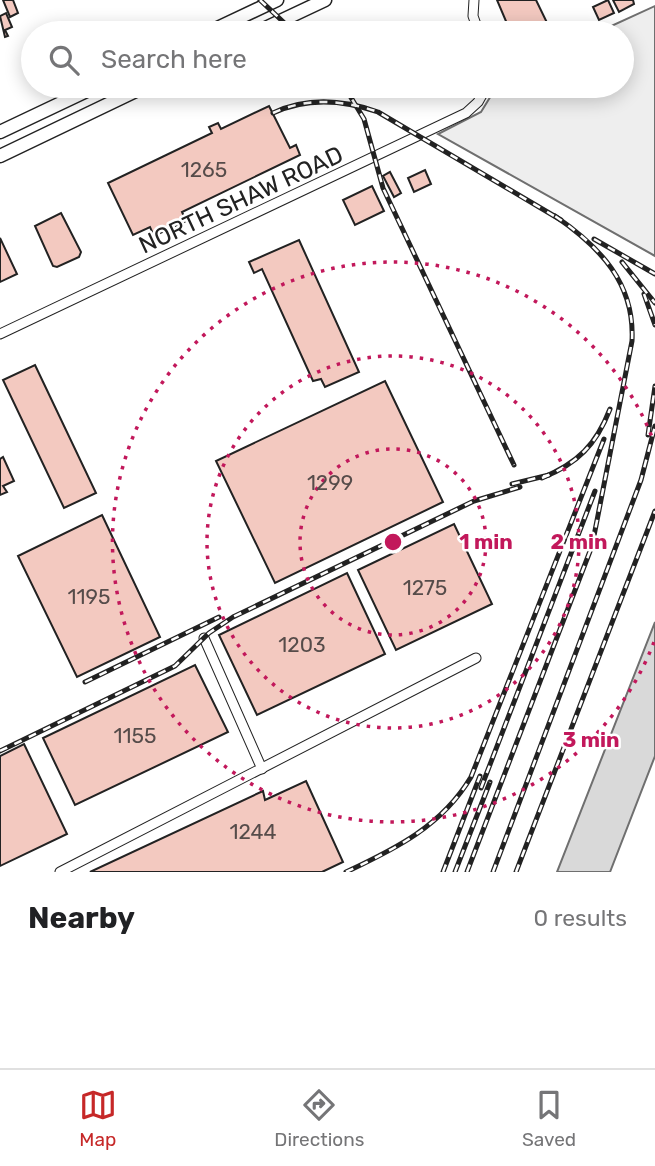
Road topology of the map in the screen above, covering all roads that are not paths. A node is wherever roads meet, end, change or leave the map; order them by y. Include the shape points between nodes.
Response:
1 (277, 0) edge
2 (325, 0) edge
3 (474, 0) edge
4 (232, 21) edge
5 (280, 21) edge
6 (475, 21) edge
7 (72, 98) edge
8 (121, 98) edge
9 (480, 98) edge
10 (0, 132) edge
11 (0, 156) edge
12 (0, 334) edge
13 (204, 638) dead end
14 (477, 658) dead end
15 (262, 769) junction
16 (60, 872) edge

1 - 4 highway
2 - 5 highway
3 - 6 street
7 - 10 highway
8 - 11 highway
9 - 12 street, NORTH SHAW ROAD via 466,113
13 - 15 street
14 - 15 street
15 - 16 street

